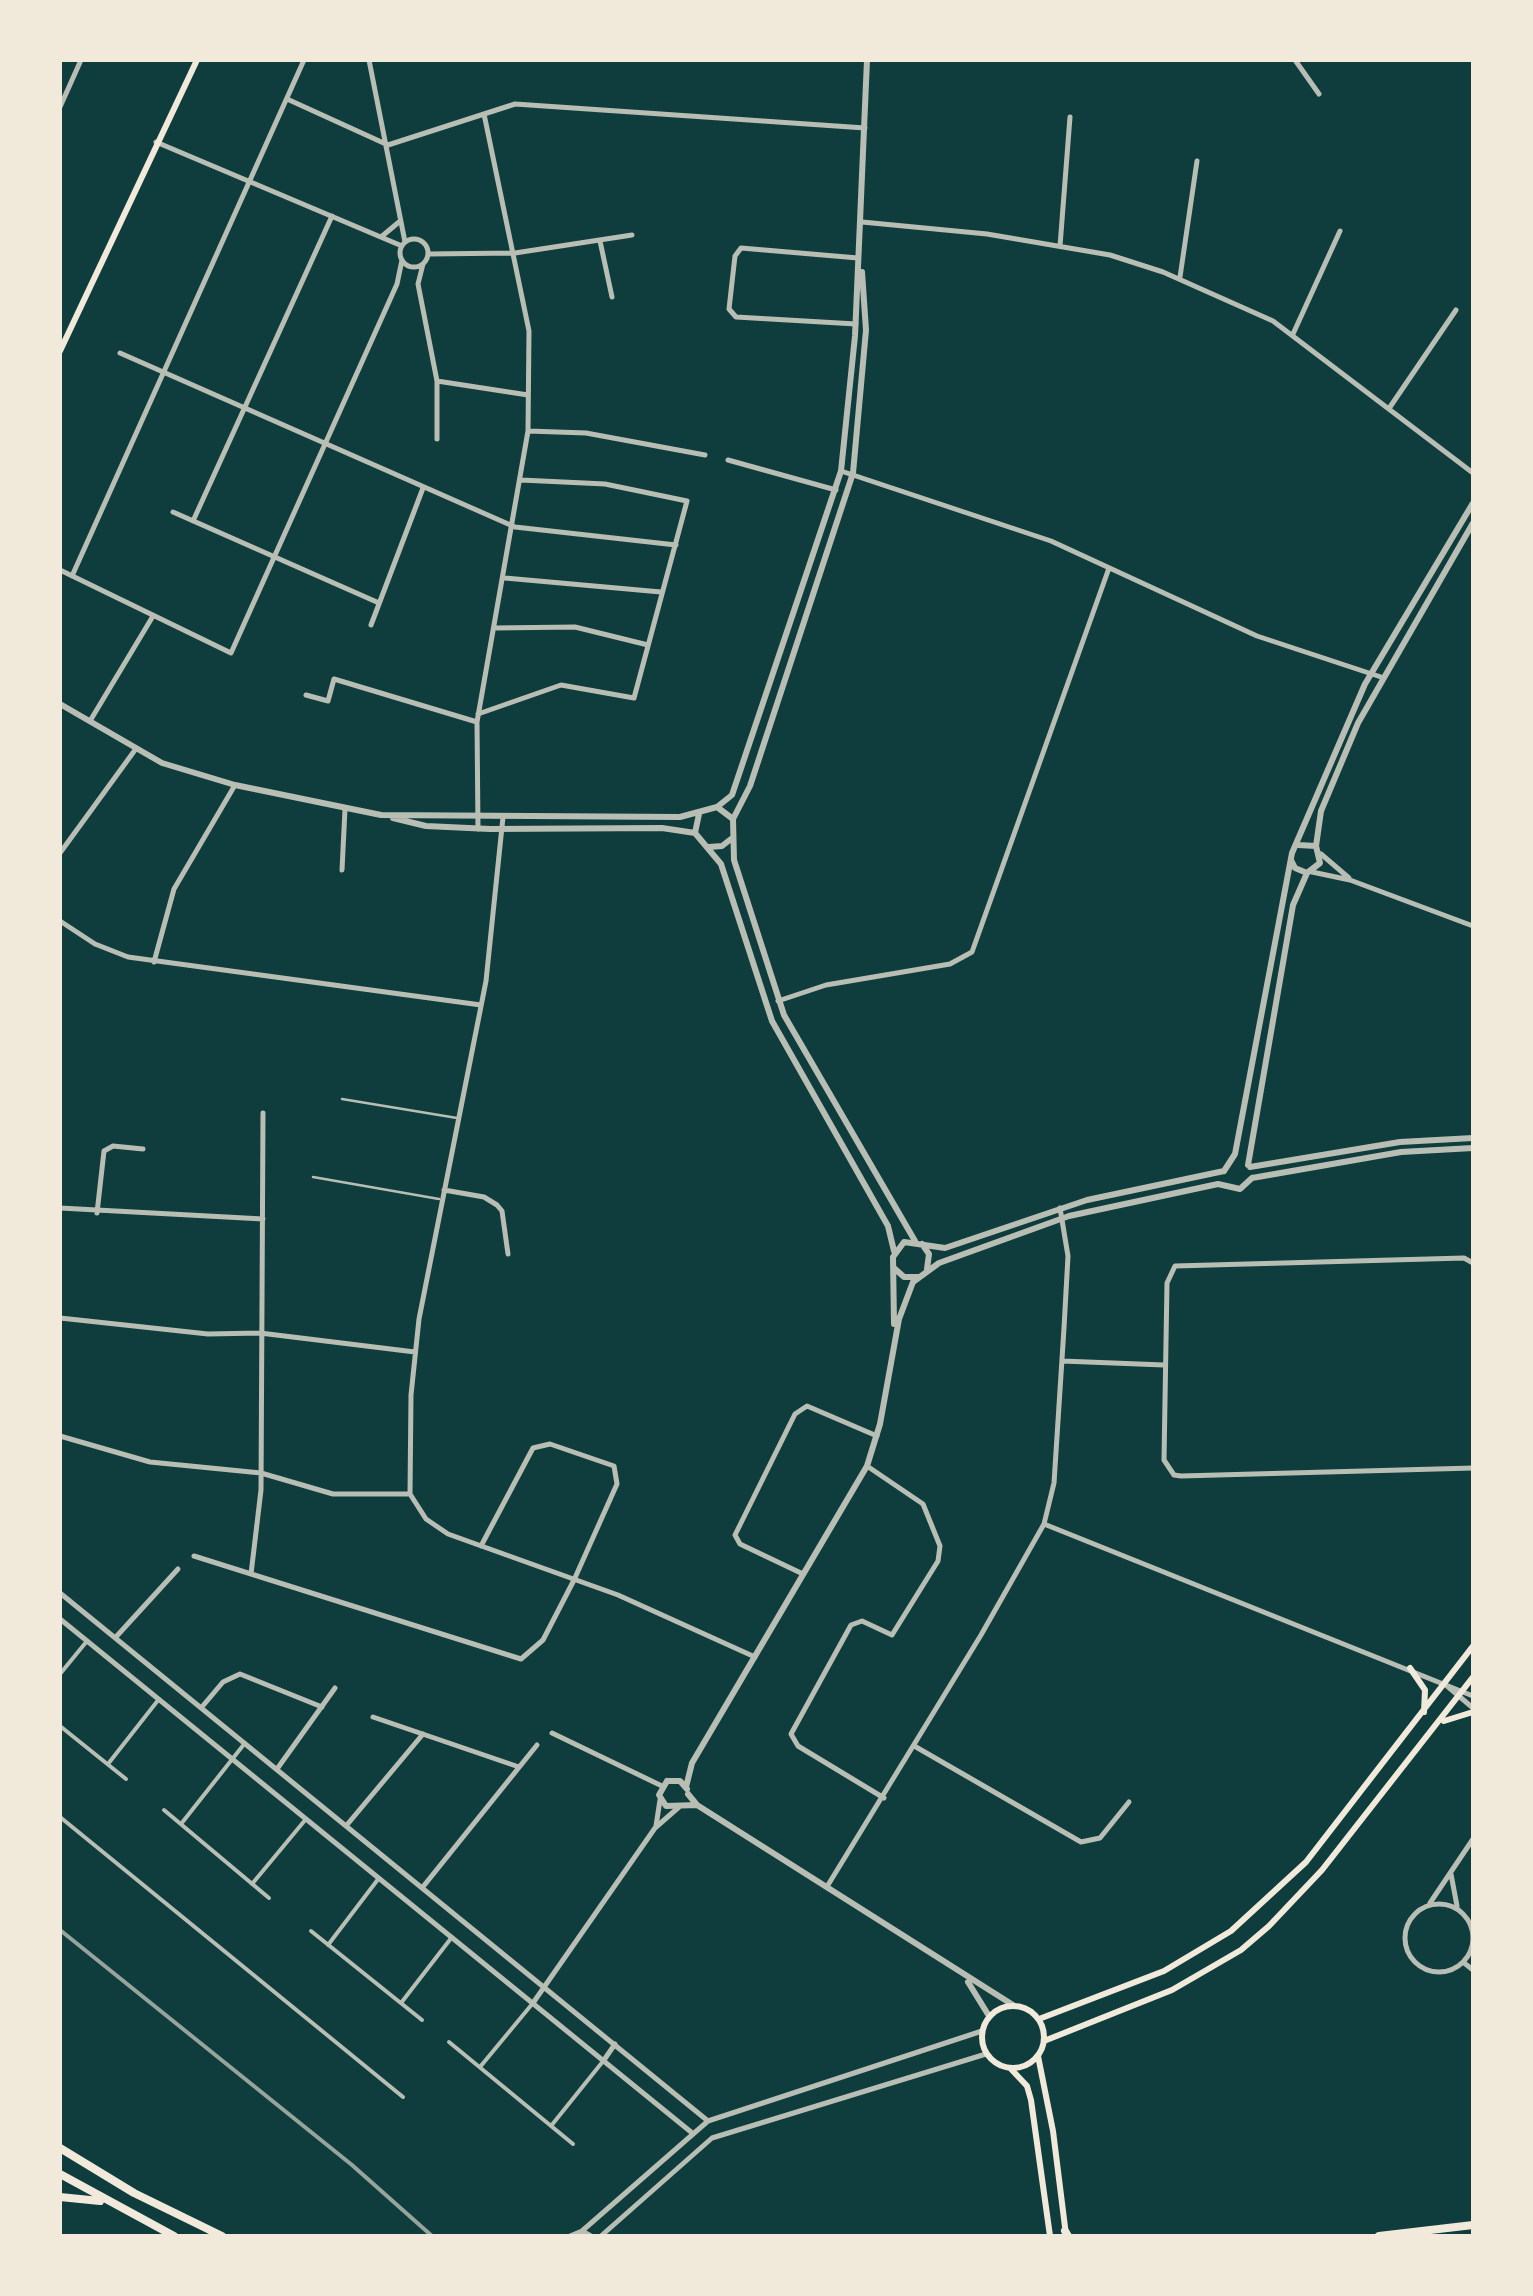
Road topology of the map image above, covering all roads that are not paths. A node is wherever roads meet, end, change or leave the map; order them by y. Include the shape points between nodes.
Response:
1 (81, 60) edge
2 (194, 60) edge
3 (304, 60) edge
4 (369, 60) edge
5 (867, 60) edge
6 (1296, 60) edge
7 (1319, 94) dead end
8 (287, 99) junction
9 (60, 107) edge
10 (484, 114) junction
11 (1070, 117) dead end
12 (864, 128) junction
13 (156, 142) junction
14 (388, 145) junction
15 (1197, 162) dead end
16 (251, 182) junction
17 (332, 216) junction
18 (401, 220) junction
19 (862, 222) junction
20 (1340, 231) dead end
21 (632, 235) dead end
22 (381, 237) junction
23 (600, 241) junction
24 (403, 244) junction
25 (1060, 246) junction
26 (515, 253) junction
27 (428, 254) junction
28 (860, 258) junction
29 (402, 260) junction
30 (422, 264) junction
31 (1179, 278) junction
32 (612, 297) dead end
33 (1456, 310) dead end
34 (856, 324) junction
35 (1293, 334) junction
36 (61, 345) edge
37 (120, 353) dead end
38 (164, 373) junction
39 (437, 380) junction
40 (528, 395) junction
41 (1390, 407) junction
42 (243, 408) junction
43 (528, 432) junction
44 (437, 439) dead end
45 (324, 444) junction
46 (705, 455) dead end
47 (728, 460) dead end
48 (842, 471) junction
49 (853, 474) junction
50 (1473, 474) edge
51 (521, 480) junction
52 (423, 487) junction
53 (836, 490) junction
54 (1473, 503) edge
55 (174, 512) dead end
56 (193, 521) junction
57 (1473, 523) edge
58 (515, 528) junction
59 (676, 545) junction
60 (274, 557) junction
61 (1109, 568) junction
62 (60, 570) edge
63 (72, 576) junction
64 (504, 578) junction
65 (661, 592) junction
66 (379, 603) junction
67 (152, 616) junction
68 (371, 625) dead end
69 (494, 628) junction
70 (648, 645) junction
71 (1370, 675) junction
72 (1381, 677) junction
73 (306, 696) dead end
74 (60, 704) edge
75 (478, 714) junction
76 (90, 722) junction
77 (478, 722) junction
78 (135, 750) junction
79 (235, 786) junction
80 (717, 807) junction
81 (345, 808) junction
82 (381, 814) junction
83 (699, 814) junction
84 (478, 816) junction
85 (503, 817) junction
86 (733, 818) junction
87 (478, 829) junction
88 (503, 830) junction
89 (695, 833) junction
90 (732, 838) junction
91 (1297, 846) junction
92 (709, 847) junction
93 (61, 849) edge
94 (1318, 850) junction
95 (1291, 860) junction
96 (342, 870) dead end
97 (1310, 872) junction
98 (1356, 882) junction
99 (60, 921) edge
100 (1473, 926) edge
101 (154, 962) junction
102 (778, 1000) junction
103 (481, 1005) junction
104 (342, 1099) dead end
105 (263, 1113) dead end
106 (457, 1118) junction
107 (1473, 1138) edge
108 (1473, 1148) edge
109 (143, 1149) dead end
110 (1231, 1163) junction
111 (1249, 1166) junction
112 (1224, 1171) junction
113 (313, 1177) dead end
114 (1252, 1178) junction
115 (1228, 1185) junction
116 (442, 1190) junction
117 (440, 1199) junction
118 (60, 1208) edge
119 (1060, 1208) junction
120 (97, 1213) junction
121 (1062, 1218) junction
122 (263, 1219) junction
123 (918, 1242) junction
124 (894, 1251) junction
125 (508, 1254) dead end
126 (892, 1262) junction
127 (1473, 1263) edge
128 (922, 1274) junction
129 (60, 1318) edge
130 (260, 1333) junction
131 (894, 1340) junction
132 (416, 1352) junction
133 (1062, 1361) junction
134 (1164, 1366) junction
135 (60, 1436) edge
136 (877, 1436) junction
137 (866, 1466) junction
138 (1473, 1468) edge
139 (261, 1473) junction
140 (410, 1494) junction
141 (1044, 1524) junction
142 (481, 1546) junction
143 (194, 1556) dead end
144 (178, 1569) dead end
145 (252, 1574) junction
146 (803, 1574) junction
147 (574, 1580) junction
148 (60, 1593) edge
149 (60, 1618) edge
150 (115, 1638) junction
151 (87, 1640) junction
152 (1473, 1646) edge
153 (755, 1657) junction
154 (1410, 1668) junction
155 (60, 1674) edge
156 (1473, 1677) edge
157 (1445, 1684) junction
158 (335, 1688) dead end
159 (1464, 1690) junction
160 (1473, 1696) edge
161 (1458, 1698) junction
162 (159, 1699) junction
163 (322, 1707) junction
164 (201, 1708) junction
165 (1473, 1710) edge
166 (1424, 1714) junction
167 (374, 1718) dead end
168 (60, 1726) edge
169 (1435, 1728) junction
170 (423, 1734) junction
171 (552, 1734) dead end
172 (244, 1744) junction
173 (537, 1745) dead end
174 (914, 1746) junction
175 (232, 1758) junction
176 (692, 1763) junction
177 (108, 1764) junction
178 (519, 1768) junction
179 (276, 1770) junction
180 (126, 1778) dead end
181 (665, 1783) junction
182 (687, 1790) junction
183 (884, 1798) junction
184 (660, 1800) junction
185 (1130, 1802) dead end
186 (697, 1805) junction
187 (682, 1806) junction
188 (164, 1810) dead end
189 (60, 1817) edge
190 (306, 1818) junction
191 (181, 1824) junction
192 (346, 1826) junction
193 (655, 1828) junction
194 (1473, 1839) edge
195 (1453, 1866) junction
196 (380, 1878) junction
197 (252, 1884) junction
198 (828, 1885) junction
199 (422, 1888) junction
200 (269, 1898) dead end
201 (1426, 1906) junction
202 (1462, 1913) junction
203 (310, 1931) dead end
204 (452, 1938) junction
205 (328, 1945) junction
206 (1462, 1962) junction
207 (1473, 1970) edge
208 (964, 1978) junction
209 (545, 1988) junction
210 (401, 2003) junction
211 (533, 2003) junction
212 (1014, 2006) junction
213 (989, 2016) junction
214 (1038, 2019) junction
215 (422, 2020) dead end
216 (982, 2031) junction
217 (1044, 2040) junction
218 (449, 2042) dead end
219 (614, 2044) junction
220 (986, 2054) junction
221 (1038, 2056) junction
222 (604, 2060) junction
223 (480, 2067) junction
224 (1010, 2068) junction
225 (403, 2097) dead end
226 (708, 2121) junction
227 (551, 2126) junction
228 (691, 2132) junction
229 (573, 2144) dead end
230 (60, 2148) edge
231 (60, 2174) edge
232 (60, 2198) edge
233 (110, 2203) junction
234 (1473, 2225) edge
235 (582, 2231) junction
236 (1066, 2234) edge
237 (174, 2236) edge
238 (222, 2236) edge
239 (570, 2236) edge
240 (591, 2236) edge
241 (601, 2236) edge
242 (1050, 2236) edge
243 (1379, 2236) edge

1 - 9 street
2 - 13 main road
3 - 8 street
4 - 14 street
5 - 12 street
6 - 7 street
8 - 14 street
8 - 16 street
10 - 12 street via 514,104
10 - 14 street
10 - 26 street
11 - 25 street
12 - 19 street
13 - 16 street
13 - 36 main road
14 - 18 street
15 - 31 street
16 - 17 street
16 - 38 street
17 - 22 street
17 - 42 street
18 - 22 street
18 - 24 street
19 - 25 street
19 - 28 street
20 - 35 street
21 - 23 street
22 - 24 street
23 - 26 street
23 - 32 street
24 - 27 street via 422,241
24 - 29 street
25 - 31 street
26 - 27 street
26 - 40 street via 529,331
27 - 30 street
28 - 34 street
28 - 34 street via 742,248 735,256 729,309 736,316
28 - 49 street via 866,330
29 - 30 street
29 - 45 street
30 - 39 street via 418,284
31 - 35 street
33 - 41 street
34 - 48 street
35 - 41 street
37 - 38 street
38 - 42 street
38 - 63 street
39 - 40 street
39 - 44 street
40 - 43 street
41 - 50 street
42 - 45 street
42 - 56 street
43 - 46 street via 586,433
43 - 51 street
45 - 52 street
45 - 60 street
47 - 53 street
48 - 49 street
48 - 53 street
49 - 61 street via 1051,541
49 - 86 street via 750,786
51 - 58 street
51 - 59 street via 605,484 687,501
52 - 58 street
52 - 66 street
53 - 80 street via 738,782
54 - 71 street
55 - 56 street
56 - 60 street
57 - 72 street
58 - 59 street
58 - 64 street
59 - 65 street
60 - 66 street
60 - 67 street via 230,653
61 - 71 street via 1256,636
61 - 102 street via 972,952 950,964
62 - 63 street
63 - 67 street
64 - 65 street
64 - 69 street
65 - 70 street
66 - 68 street
67 - 76 street
69 - 70 street via 574,628
69 - 75 street
70 - 75 street via 634,698 560,685
71 - 72 street
71 - 91 street
72 - 94 street via 1331,783
73 - 77 street via 328,701 334,679
74 - 76 street
75 - 77 street
76 - 78 street
77 - 84 street
78 - 79 street
78 - 93 street
79 - 81 street
79 - 101 street via 174,889
80 - 83 street
80 - 86 street
81 - 82 street
81 - 96 street
82 - 84 street
82 - 87 street
83 - 85 street
83 - 89 street
84 - 85 street
84 - 87 street
85 - 88 street
86 - 90 street
87 - 88 street
88 - 89 street
88 - 103 street
89 - 92 street
90 - 92 street
90 - 102 street
91 - 94 street
91 - 95 street
92 - 124 street via 721,864 772,1020 888,1226
94 - 97 street
94 - 98 street
95 - 97 street via 1298,871
95 - 110 street
97 - 98 street
97 - 111 street via 1293,905
98 - 100 street
99 - 101 street via 112,952
101 - 103 street
102 - 123 street
103 - 106 street
104 - 106 lane
105 - 122 street
106 - 116 street
107 - 111 street via 1400,1142
108 - 114 street via 1401,1152
109 - 120 street via 104,1151
110 - 111 street
110 - 112 street
111 - 114 street
112 - 115 street
112 - 119 street
113 - 117 lane
114 - 115 street via 1240,1190
115 - 121 street
116 - 117 street
116 - 125 street via 497,1206
117 - 132 street
118 - 120 street
119 - 121 street
119 - 123 street via 956,1245
120 - 122 street
121 - 128 street
121 - 133 street via 1068,1256
122 - 130 street
123 - 124 street
123 - 128 street via 930,1260
124 - 126 street
126 - 128 street via 904,1277
126 - 131 street
127 - 134 street via 1184,1263 1167,1283
128 - 131 street via 906,1293
129 - 130 street
130 - 132 street
130 - 139 street
131 - 136 street
132 - 140 street
133 - 134 street
133 - 141 street via 1054,1483
134 - 138 street via 1164,1460 1174,1475
135 - 139 street via 179,1467
136 - 137 street
136 - 146 street via 807,1406 795,1414 736,1534 740,1544
137 - 146 street
137 - 183 street via 923,1504 940,1546 938,1561 892,1635 862,1620 851,1625 791,1734 798,1746
139 - 140 street via 348,1496
139 - 145 street
140 - 142 street via 436,1528
141 - 154 street
141 - 174 street
142 - 147 street
142 - 147 street via 533,1448 550,1444 607,1462 618,1478
143 - 145 street
144 - 150 street
145 - 147 street via 521,1659 542,1640
146 - 153 street
147 - 153 street
148 - 150 street
149 - 151 street
150 - 164 street
151 - 155 street
151 - 162 street
152 - 157 main road
153 - 176 street
154 - 157 street
154 - 166 main road via 1425,1690
156 - 159 main road
157 - 159 street
157 - 161 street
157 - 166 main road
158 - 163 street
159 - 160 street
159 - 161 main road
161 - 165 street
161 - 169 main road
162 - 175 street
162 - 177 street
163 - 164 street via 240,1674 223,1682
163 - 179 street
164 - 172 street
165 - 169 main road
166 - 214 main road via 1306,1862 1231,1931 1164,1971
167 - 170 street
168 - 177 street
169 - 217 main road via 1312,1881 1241,1950 1172,1990
170 - 178 street
170 - 192 street
171 - 181 street
172 - 175 street
172 - 179 street
173 - 178 street
174 - 183 street
174 - 185 street via 1081,1842 1100,1838
175 - 190 street
175 - 191 street
176 - 181 street
176 - 182 street
177 - 180 street
178 - 199 street
179 - 192 street
181 - 182 street via 676,1780
181 - 184 street
182 - 186 street
182 - 187 street
183 - 198 street
184 - 187 street
184 - 193 street
186 - 187 street
186 - 198 street
187 - 193 street
188 - 191 street
189 - 225 street
190 - 196 street
190 - 197 street
191 - 197 street
192 - 199 street
193 - 209 street
194 - 195 street
195 - 201 street
195 - 202 street via 1452,1896
196 - 204 street
196 - 205 street
197 - 200 street
198 - 208 street
199 - 209 street
201 - 202 street via 1445,1904
201 - 206 street via 1406,1928 1410,1957 1431,1971
202 - 206 street via 1473,1936
203 - 205 street
204 - 210 street
204 - 211 street
205 - 210 street
206 - 207 street
208 - 212 street
208 - 213 street
209 - 211 street
209 - 219 street
210 - 215 street
211 - 222 street
211 - 223 street
212 - 213 main road
212 - 214 main road
213 - 216 main road
214 - 217 main road
216 - 220 main road
216 - 226 street
217 - 221 main road
218 - 223 street
219 - 222 street
219 - 226 street
220 - 224 main road
220 - 241 street via 712,2138
221 - 224 main road
221 - 236 main road
222 - 227 street
222 - 228 street
223 - 227 street
224 - 242 main road via 1031,2100
226 - 228 street
227 - 229 street
228 - 235 street
230 - 238 main road
231 - 233 main road
232 - 233 main road
233 - 237 main road
234 - 243 main road
235 - 239 street
235 - 240 street

